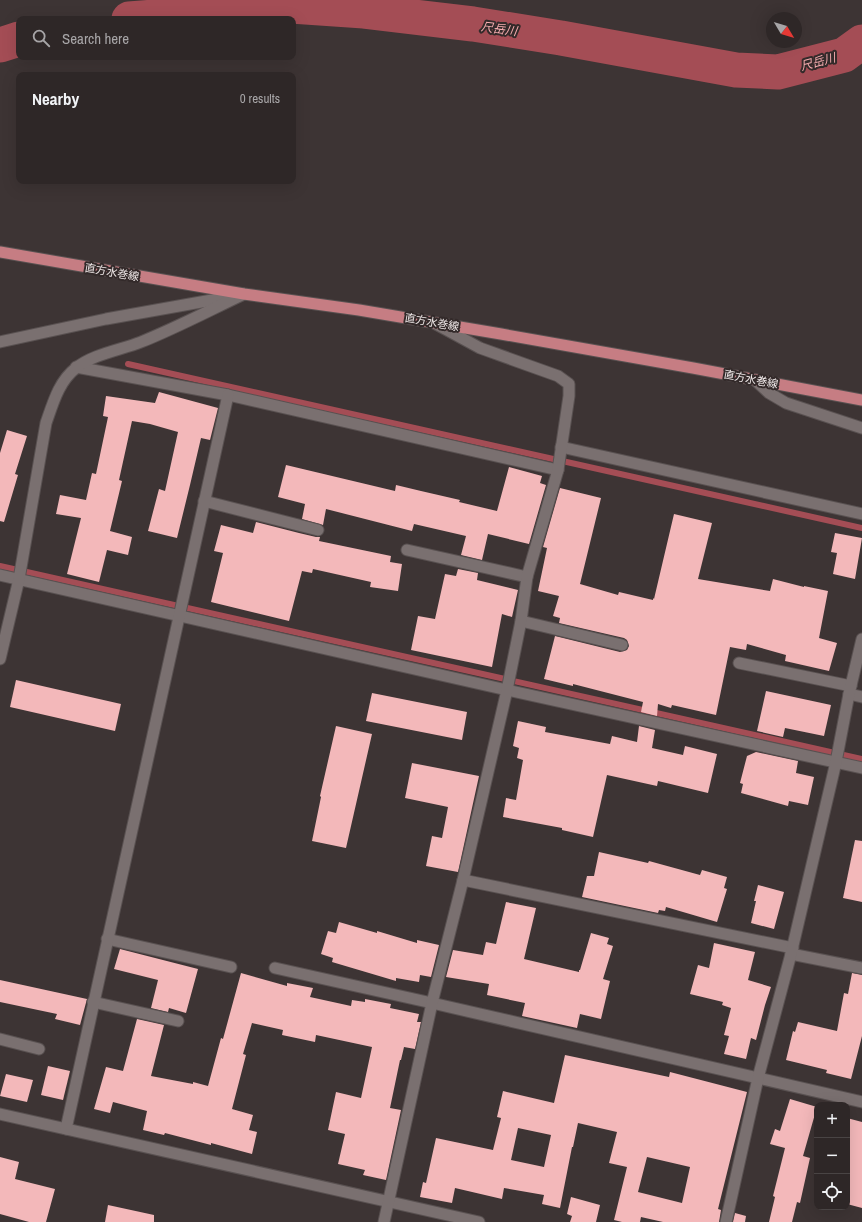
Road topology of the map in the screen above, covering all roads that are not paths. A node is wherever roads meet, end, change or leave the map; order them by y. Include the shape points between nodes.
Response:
1 (0, 252) edge
2 (244, 294) junction
3 (433, 322) junction
4 (0, 342) edge
5 (76, 368) junction
6 (755, 380) junction
7 (228, 395) junction
8 (862, 400) edge
9 (862, 428) edge
10 (559, 459) junction
11 (204, 501) junction
12 (862, 514) edge
13 (318, 530) dead end
14 (407, 550) dead end
15 (20, 573) junction
16 (0, 575) edge
17 (527, 577) junction
18 (180, 609) junction
19 (521, 621) junction
20 (862, 639) edge
21 (622, 645) dead end
22 (0, 659) edge
23 (739, 663) dead end
24 (508, 683) junction
25 (850, 690) junction
26 (862, 697) edge
27 (837, 756) junction
28 (862, 768) edge
29 (463, 880) junction
30 (107, 939) junction
31 (792, 951) junction
32 (231, 967) dead end
33 (276, 968) dead end
34 (862, 968) edge
35 (94, 1002) junction
36 (432, 1003) junction
37 (178, 1021) dead end
38 (0, 1039) edge
39 (39, 1049) dead end
40 (758, 1078) junction
41 (862, 1102) edge
42 (0, 1114) edge
43 (66, 1129) junction
44 (389, 1202) junction
45 (384, 1222) edge
46 (479, 1222) edge
47 (726, 1222) edge

1 - 2 main road, 直方水巻線
2 - 3 main road, 直方水巻線
2 - 4 street
2 - 5 street via 141,343 95,357
3 - 6 main road, 直方水巻線
3 - 10 street via 480,348 558,376 569,384
5 - 7 street
5 - 15 street via 61,385 46,423
6 - 8 main road, 直方水巻線
6 - 9 street via 786,403
7 - 10 street
7 - 11 street
10 - 12 street
10 - 17 street
11 - 13 street
11 - 18 street
14 - 17 street
15 - 16 street
15 - 18 street
15 - 22 street
17 - 19 street
18 - 24 street
18 - 30 street
19 - 21 street
19 - 24 street
20 - 25 street
23 - 25 street
24 - 27 street
24 - 29 street
25 - 26 street
25 - 27 street
27 - 28 street
27 - 31 street
29 - 31 street
29 - 36 street
30 - 32 street
30 - 35 street
31 - 34 street
31 - 40 street
33 - 36 street
35 - 37 street
35 - 43 street
36 - 40 street
36 - 44 street
38 - 39 street
40 - 41 street
40 - 47 street
42 - 43 street
43 - 44 street
44 - 45 street
44 - 46 street

